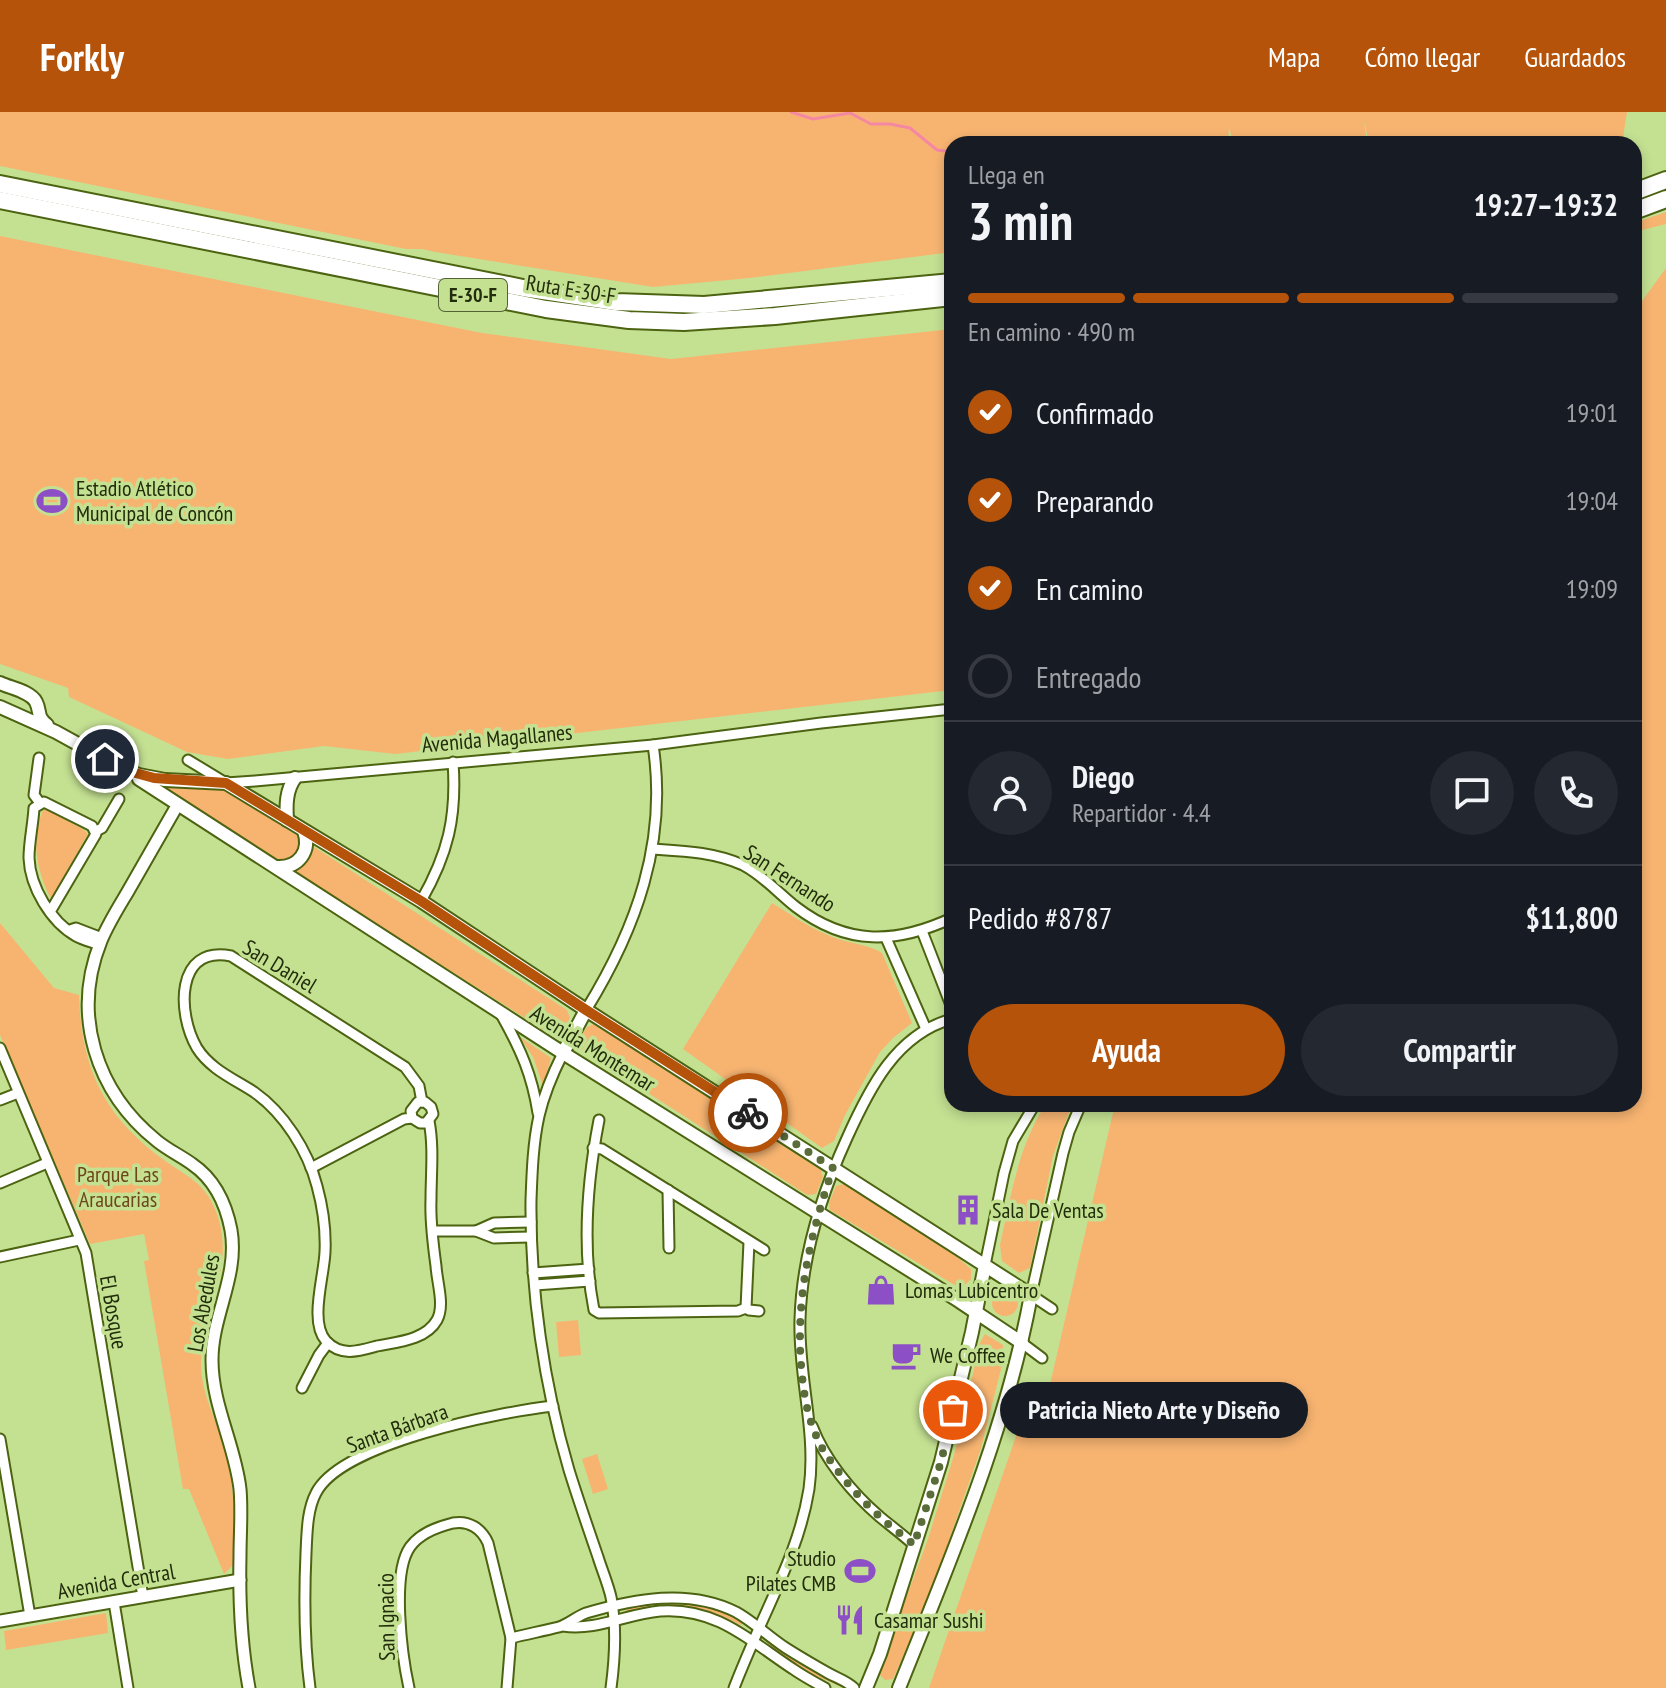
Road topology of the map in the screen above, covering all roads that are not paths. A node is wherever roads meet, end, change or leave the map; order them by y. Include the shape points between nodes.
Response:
1 (1666, 180) edge
2 (0, 184) edge
3 (1642, 189) edge
4 (1666, 199) edge
5 (0, 200) edge
6 (1642, 208) edge
7 (944, 283) edge
8 (944, 298) edge
9 (0, 683) edge
10 (21, 692) junction
11 (1, 708) edge
12 (944, 710) edge
13 (56, 732) junction
14 (653, 745) junction
15 (39, 758) dead end
16 (188, 760) dead end
17 (453, 762) junction
18 (125, 770) junction
19 (295, 778) junction
20 (226, 783) junction
21 (119, 799) dead end
22 (40, 803) junction
23 (178, 804) junction
24 (287, 820) junction
25 (96, 831) junction
26 (304, 831) junction
27 (653, 849) junction
28 (277, 867) junction
29 (421, 901) junction
30 (50, 912) junction
31 (944, 921) edge
32 (922, 931) junction
33 (886, 938) junction
34 (101, 942) junction
35 (944, 987) edge
36 (586, 1010) junction
37 (500, 1013) junction
38 (944, 1022) edge
39 (926, 1029) junction
40 (0, 1048) edge
41 (563, 1053) junction
42 (18, 1093) junction
43 (0, 1100) edge
44 (422, 1102) junction
45 (1030, 1112) edge
46 (1078, 1112) edge
47 (539, 1117) junction
48 (412, 1118) junction
49 (599, 1120) dead end
50 (429, 1121) junction
51 (593, 1148) junction
52 (47, 1163) junction
53 (311, 1168) junction
54 (833, 1168) junction
55 (0, 1183) edge
56 (668, 1190) junction
57 (818, 1213) junction
58 (531, 1222) junction
59 (433, 1231) junction
60 (476, 1231) junction
61 (531, 1237) junction
62 (79, 1240) junction
63 (749, 1242) junction
64 (669, 1248) dead end
65 (764, 1250) dead end
66 (0, 1257) edge
67 (985, 1265) junction
68 (589, 1269) junction
69 (533, 1273) junction
70 (590, 1281) junction
71 (535, 1285) junction
72 (1031, 1295) junction
73 (746, 1308) junction
74 (1052, 1309) dead end
75 (759, 1311) dead end
76 (975, 1312) junction
77 (328, 1343) junction
78 (1022, 1343) junction
79 (1042, 1358) dead end
80 (302, 1388) dead end
81 (553, 1406) junction
82 (809, 1419) junction
83 (0, 1439) edge
84 (835, 1466) junction
85 (811, 1470) junction
86 (914, 1545) junction
87 (240, 1580) junction
88 (143, 1597) junction
89 (114, 1602) junction
90 (612, 1607) junction
91 (30, 1616) junction
92 (0, 1621) edge
93 (614, 1621) junction
94 (563, 1626) junction
95 (759, 1628) junction
96 (511, 1638) junction
97 (753, 1641) junction
98 (128, 1688) edge
99 (249, 1688) edge
100 (310, 1688) edge
101 (409, 1688) edge
102 (507, 1688) edge
103 (611, 1688) edge
104 (734, 1688) edge
105 (825, 1688) edge
106 (854, 1688) edge
107 (866, 1688) edge
108 (899, 1688) edge

1 - 3 highway
2 - 7 highway, Ruta E-30-F / E-30-F via 616,302 704,305
4 - 6 highway
5 - 8 highway, Ruta E-30-F / E-30-F via 601,317 709,321
9 - 10 main road, Avenida Magallanes
10 - 11 main road via 15,708
10 - 13 main road, Avenida Magallanes via 34,699 40,719
11 - 13 main road, Avenida Magallanes
12 - 14 street, Avenida Magallanes
13 - 18 main road, Avenida Magallanes
14 - 17 street, Avenida Magallanes
14 - 27 street
15 - 22 street via 34,795
16 - 20 street
17 - 19 street, Avenida Magallanes
17 - 29 street via 449,833
18 - 20 main road, Avenida Magallanes via 165,780
18 - 23 main road, Avenida Montemar
19 - 20 street, Avenida Magallanes
19 - 24 main road
20 - 24 main road, Avenida Montemar
21 - 25 street
22 - 25 street
22 - 30 street via 34,808 30,867
23 - 28 main road, Avenida Montemar
23 - 34 street, Los Abedules
24 - 26 main road, Avenida Montemar
25 - 30 street
26 - 28 main road via 302,857 293,865
26 - 29 main road, Avenida Montemar
27 - 33 street, San Fernando via 729,859 824,924
27 - 36 street via 627,935
28 - 37 main road, Avenida Montemar
29 - 36 main road, Avenida Montemar
30 - 34 street via 70,930 76,928
31 - 32 street, San Fernando
32 - 33 street, San Fernando
32 - 35 street
33 - 39 street
34 - 87 street, Los Abedules via 89,1013 102,1071 134,1121 211,1182 231,1228 232,1264 216,1326 212,1369 237,1467
36 - 41 main road
36 - 54 main road, Avenida Montemar
37 - 41 main road, Avenida Montemar
37 - 47 street via 526,1062
38 - 39 street
39 - 54 street via 880,1074
40 - 42 street, El Bosque
41 - 47 street
41 - 57 main road, Avenida Montemar
42 - 43 street
42 - 52 street, El Bosque
44 - 48 street via 412,1107
44 - 50 street, San Daniel via 433,1110
44 - 53 street, San Daniel via 419,1086 405,1067 278,984 231,956 217,954 198,962 188,974 184,1005 197,1047 210,1064 266,1101
45 - 67 street via 1013,1141
46 - 72 street via 1063,1153
47 - 58 street
48 - 50 street
48 - 53 street
49 - 51 street
50 - 59 street, San Daniel
51 - 56 street
51 - 68 street
52 - 55 street
52 - 62 street, El Bosque
53 - 77 street, San Daniel via 325,1234 318,1323
54 - 57 street
54 - 67 main road, Avenida Montemar
56 - 63 street
56 - 64 street
57 - 76 main road, Avenida Montemar
57 - 82 street via 807,1254 800,1320
58 - 60 street via 494,1223
58 - 61 street
59 - 60 street
59 - 77 street, San Daniel via 440,1307 431,1328 353,1352
60 - 61 street via 494,1238
61 - 69 street
62 - 66 street
62 - 88 street, El Bosque via 86,1253
63 - 65 street
63 - 73 street
67 - 72 main road, Avenida Montemar
67 - 76 main road
68 - 69 street
68 - 70 street
69 - 71 street
70 - 71 street
70 - 73 street via 593,1308 599,1313
71 - 81 street
72 - 74 street, Avenida Montemar
72 - 78 main road
73 - 75 street
76 - 78 main road, Avenida Montemar
76 - 86 main road via 941,1462
77 - 80 street
78 - 79 street, Avenida Montemar
78 - 108 main road via 951,1562
81 - 90 street
81 - 100 street, Santa Bárbara via 430,1431 328,1476 311,1505 306,1542 304,1628
82 - 84 street
82 - 85 street
83 - 91 street
84 - 85 street
84 - 86 street via 869,1507
85 - 95 street via 795,1545
86 - 107 main road
87 - 88 street, Avenida Central
87 - 99 street, Los Abedules
88 - 89 street, Avenida Central
89 - 91 street, Avenida Central
89 - 98 street
90 - 93 street
90 - 94 street
90 - 95 street via 653,1598 692,1599 737,1613
91 - 92 street, Avenida Central
93 - 94 street
93 - 97 street via 650,1612 688,1612 722,1622
93 - 103 street
94 - 96 street
95 - 97 street
95 - 106 street
96 - 101 street, San Ignacio via 481,1532 458,1522 424,1534 407,1551 401,1584 401,1642
96 - 102 street, San Ignacio
97 - 104 street
97 - 105 street

